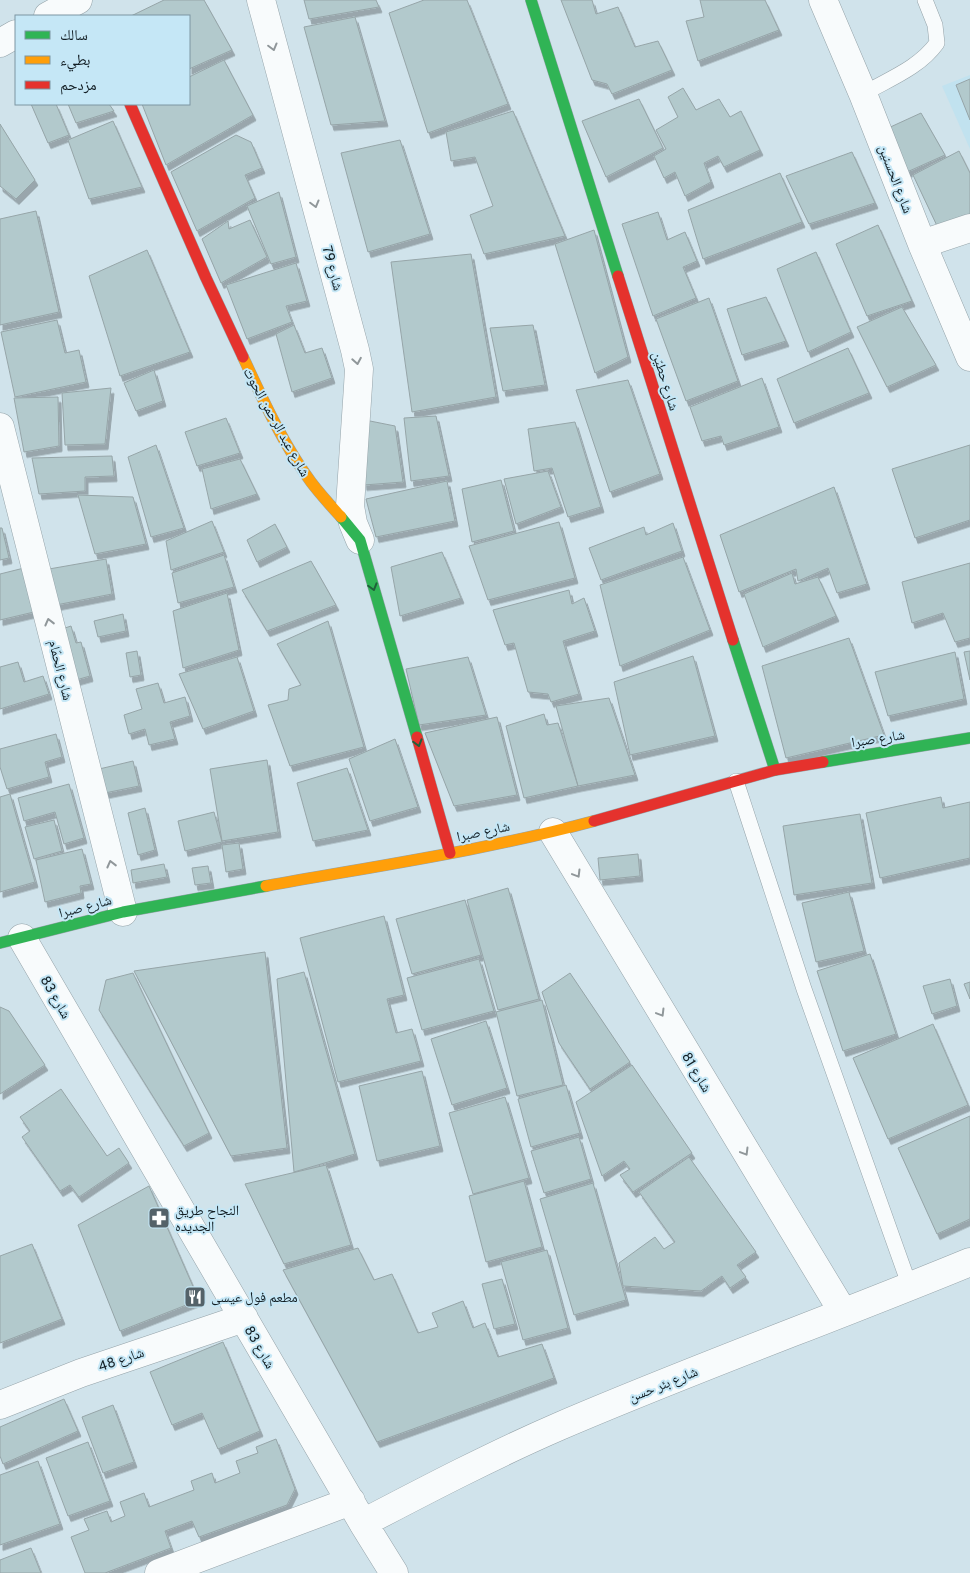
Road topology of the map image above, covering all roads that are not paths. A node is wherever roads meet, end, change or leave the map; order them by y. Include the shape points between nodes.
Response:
1 (78, 0) edge
2 (89, 0) edge
3 (261, 0) edge
4 (531, 0) edge
5 (823, 0) edge
6 (924, 0) edge
7 (50, 15) edge
8 (94, 15) edge
9 (15, 35) edge
10 (0, 43) edge
11 (863, 94) junction
12 (130, 105) edge
13 (970, 228) edge
14 (922, 244) junction
15 (970, 357) edge
16 (0, 427) edge
17 (360, 540) junction
18 (970, 738) edge
19 (775, 770) junction
20 (736, 780) junction
21 (553, 832) junction
22 (450, 853) junction
23 (123, 912) junction
24 (11, 941) edge
25 (970, 1262) edge
26 (910, 1287) junction
27 (842, 1312) junction
28 (244, 1318) junction
29 (0, 1405) edge
30 (357, 1512) junction
31 (159, 1573) edge
32 (394, 1573) edge

1 - 7 street
2 - 8 street
3 -> 17 street, شارع 79 via 355,350 358,386 350,506
4 - 19 street, شارع حطيّن
5 - 11 street, شارع الحسنين
6 - 11 lane via 936,25 937,44 919,63
9 - 10 street
11 - 14 street, شارع الحسنين
12 - 17 street, شارع عبد الرحمن الحوت via 264,402 311,482
13 - 14 street
14 - 15 street, شارع الحسنين
23 -> 16 street, شارع الحمّام
17 -> 22 street, شارع عبد الرحمن الحوت
18 - 19 street, شارع صبرا
19 - 20 street, شارع صبرا
20 - 21 street, شارع صبرا
20 - 26 lane via 808,998
21 - 22 street, شارع صبرا
21 -> 27 street, شارع 81
22 - 23 street, شارع صبرا
23 - 24 street, شارع صبرا
24 - 28 street, شارع 83
25 - 26 street, شارع بئر حسن
26 - 27 street, شارع بئر حسن
27 - 30 street, شارع بئر حسن via 559,1426 455,1475
28 - 29 street, شارع 48 via 81,1373
28 - 30 street, شارع 83
30 - 31 street, شارع بئر حسن
30 - 32 street, شارع 83

